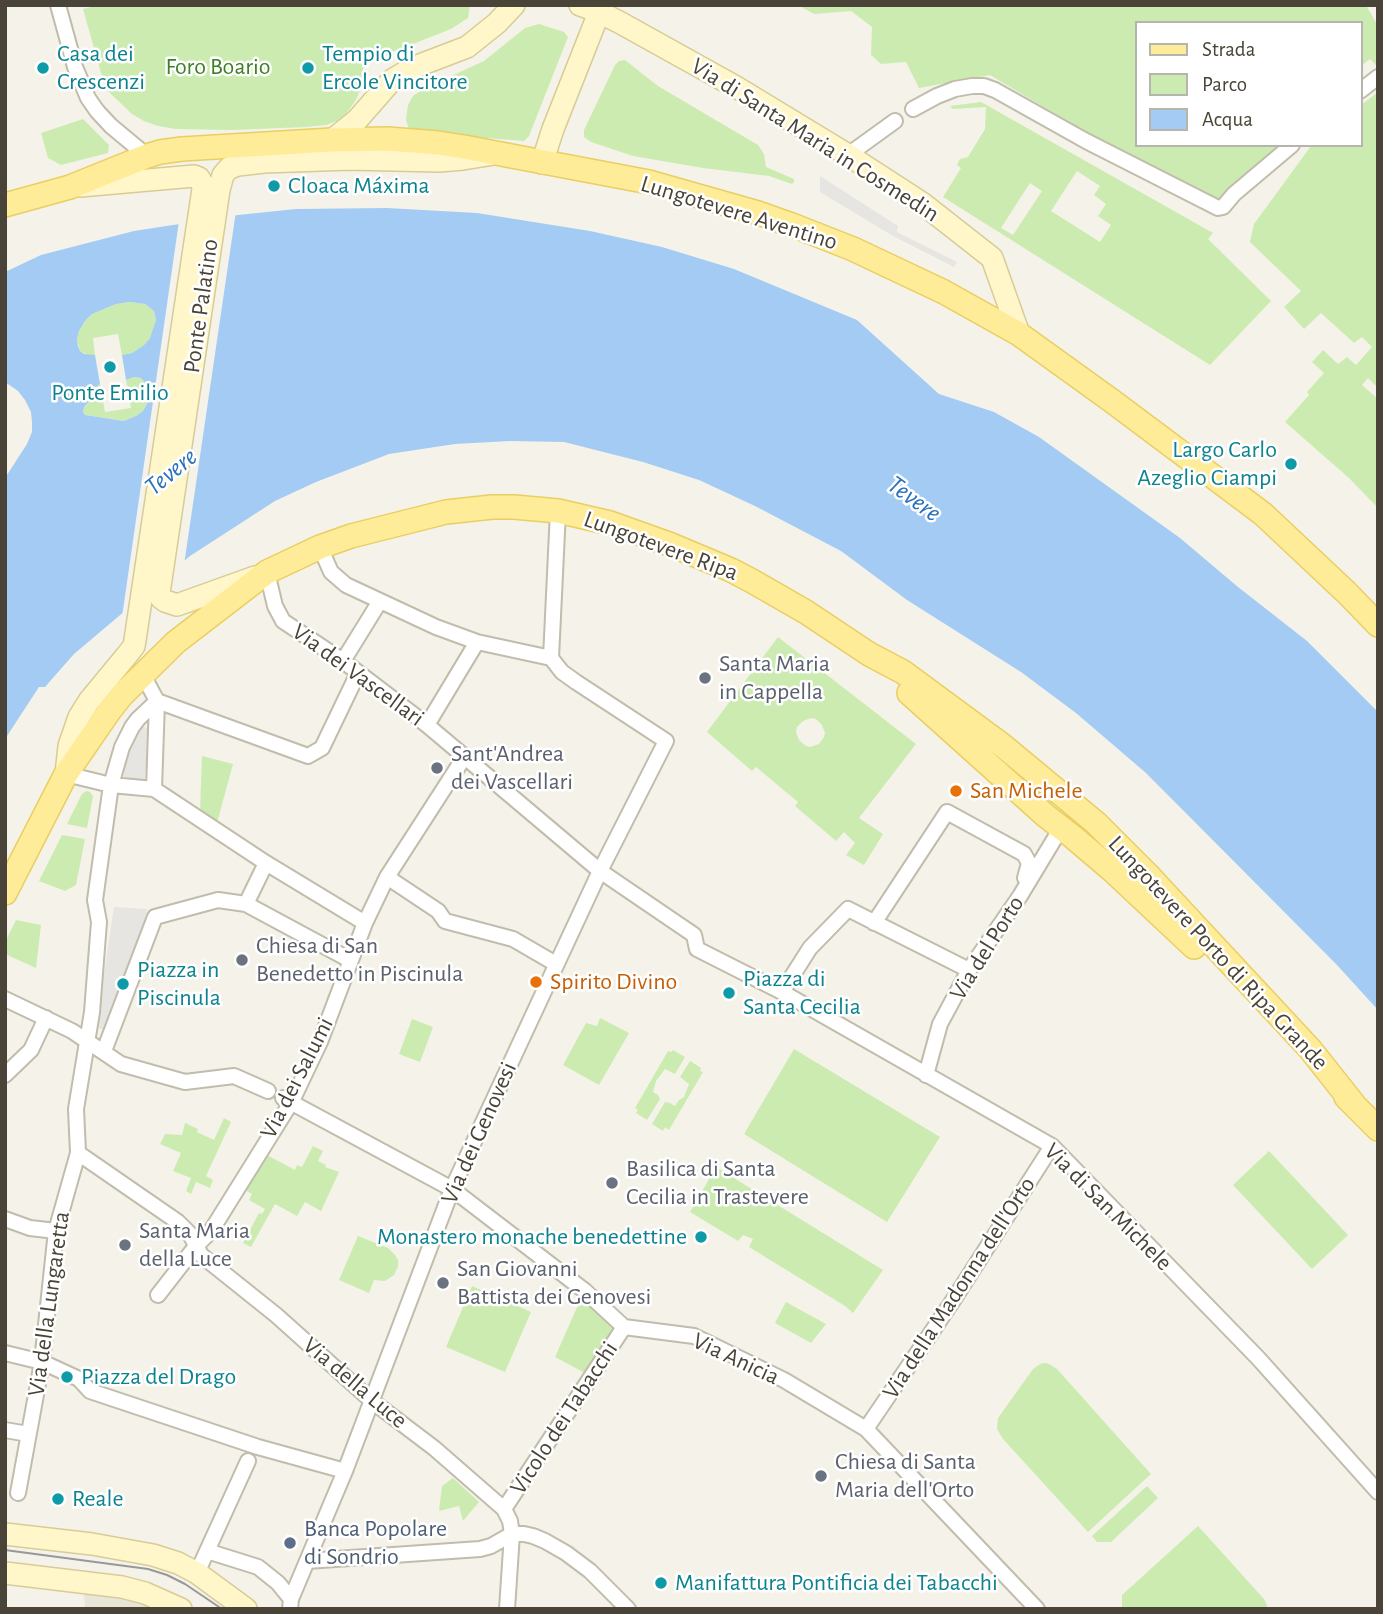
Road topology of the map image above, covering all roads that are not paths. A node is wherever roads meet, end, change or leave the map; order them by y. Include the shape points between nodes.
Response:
1 (58, 5) edge
2 (514, 5) edge
3 (594, 8) edge
4 (1378, 77) edge
5 (1362, 89) edge
6 (913, 109) dead end
7 (895, 121) dead end
8 (332, 140) junction
9 (1290, 147) edge
10 (494, 153) junction
11 (848, 155) junction
12 (147, 156) junction
13 (542, 163) junction
14 (70, 187) junction
15 (211, 192) junction
16 (5, 205) edge
17 (1019, 334) junction
18 (558, 511) junction
19 (320, 547) junction
20 (267, 572) junction
21 (380, 601) junction
22 (1378, 625) edge
23 (477, 642) junction
24 (869, 654) junction
25 (551, 658) junction
26 (343, 661) junction
27 (358, 673) junction
28 (143, 675) junction
29 (157, 701) junction
30 (427, 725) junction
31 (465, 756) junction
32 (65, 774) junction
33 (111, 785) junction
34 (154, 789) junction
35 (1073, 805) joint
36 (1061, 828) junction
37 (266, 863) junction
38 (600, 871) junction
39 (12, 873) edge
40 (387, 877) junction
41 (1020, 896) junction
42 (246, 904) junction
43 (365, 923) junction
44 (874, 923) junction
45 (350, 960) junction
46 (556, 964) junction
47 (969, 971) junction
48 (782, 992) junction
49 (5, 999) edge
50 (46, 1017) junction
51 (88, 1040) junction
52 (104, 1051) junction
53 (5, 1075) edge
54 (926, 1075) junction
55 (268, 1091) dead end
56 (287, 1100) junction
57 (1356, 1107) junction
58 (1378, 1129) edge
59 (1052, 1146) junction
60 (78, 1153) junction
61 (452, 1189) junction
62 (5, 1219) edge
63 (56, 1231) junction
64 (196, 1245) junction
65 (158, 1295) dead end
66 (624, 1327) junction
67 (5, 1353) edge
68 (42, 1362) junction
69 (372, 1401) junction
70 (866, 1429) junction
71 (5, 1430) edge
72 (29, 1434) junction
73 (248, 1461) dead end
74 (345, 1471) junction
75 (1378, 1492) edge
76 (18, 1493) dead end
77 (504, 1509) junction
78 (5, 1534) edge
79 (512, 1534) junction
80 (207, 1552) junction
81 (307, 1562) junction
82 (5, 1573) edge
83 (197, 1573) junction
84 (290, 1604) edge
85 (181, 1609) edge
86 (246, 1609) edge
87 (507, 1609) edge
88 (628, 1609) edge
89 (1037, 1609) edge

1 - 12 street via 88,98 111,126
2 - 8 main road via 467,47 392,80 357,120
3 - 11 main road, Via di Santa Maria in Cosmedin
3 - 13 main road
4 - 5 street
6 - 9 street via 955,89 984,86 1218,208
7 - 11 street
8 - 10 main road, Lungotevere Aventino via 438,143
8 - 12 main road, Lungotevere Aventino via 182,149
10 - 13 main road, Lungotevere Aventino
10 - 15 main road via 439,161 251,163 229,168
11 - 17 main road, Via di Santa Maria in Cosmedin via 914,197 992,258
12 - 14 main road, Lungotevere Aventino
13 - 17 main road, Lungotevere Aventino via 649,182 792,225 853,248
14 - 15 main road via 194,176
14 - 16 main road, Lungotevere Aventino
15 - 20 main road, Ponte Palatino via 159,589 161,598 181,604
15 - 32 main road, Ponte Palatino via 134,646 79,718
17 - 22 main road, Lungotevere Aventino via 1263,514
18 - 19 main road, Lungotevere Ripa via 514,507 457,510
18 - 24 main road, Lungotevere Ripa via 610,523 731,570
18 - 25 street
19 - 20 main road, Lungotevere Ripa
19 - 21 street via 331,572 346,585
20 - 26 street, Via dei Vascellari via 275,606 284,621
20 - 28 main road, Lungotevere Ripa via 176,642
21 - 23 street
21 - 26 street
23 - 25 street
23 - 30 street
24 - 35 main road, Lungotevere Ripa via 903,672 1002,745
24 - 36 main road, Lungotevere Ripa
25 - 38 street, Via dei Genovesi via 562,672 666,741
26 - 27 street, Via dei Vascellari
27 - 29 street via 322,748 309,756
27 - 30 street, Via dei Vascellari
28 - 29 street
28 - 32 main road, Lungotevere Ripa via 110,710
29 - 33 street via 132,727
29 - 34 street
30 - 31 street, Via dei Vascellari
31 - 38 street, Via dei Vascellari
31 - 40 street, Via dei Salumi
32 - 33 street
32 - 39 main road, Lungotevere Ripa
33 - 34 street
33 - 51 street via 95,900 99,922
34 - 37 street
35 - 57 main road, Lungotevere Porto di Ripa Grande via 1150,877 1310,1049
36 - 41 street, Via del Porto
36 - 57 main road, Lungotevere Porto di Ripa Grande via 1179,931
37 - 42 street
37 - 43 street
38 - 46 street, Via dei Genovesi
38 - 48 street, Via dei Vascellari via 694,936 697,948
40 - 43 street, Via dei Salumi
40 - 46 street via 438,911 445,921 513,939
41 - 44 street via 1029,867 1024,854 947,812
41 - 47 street, Via del Porto
42 - 45 street
42 - 52 street via 218,900 155,917
43 - 45 street, Via dei Salumi
44 - 47 street
44 - 48 street via 848,909 810,948
45 - 56 street, Via dei Salumi via 320,1042
46 - 61 street, Via dei Genovesi
47 - 54 street, Via del Porto via 940,1024
48 - 54 street, Via di San Michele
49 - 50 street
50 - 51 street
50 - 53 street via 31,1050
51 - 52 street
51 - 60 street, Via della Lungaretta via 76,1109
52 - 55 street via 121,1064 185,1082 234,1076
54 - 59 street, Via di San Michele
56 - 61 street
56 - 64 street, Via dei Salumi via 211,1231
57 - 58 main road, Lungotevere Porto di Ripa Grande
59 - 70 street, Via della Madonna dell'Orto
59 - 75 street, Via di San Michele via 1258,1358
60 - 63 street, Via della Lungaretta
60 - 64 street, Via della Luce via 178,1222
61 - 66 street
61 - 69 street, Via dei Genovesi
62 - 63 street
63 - 68 street, Via della Lungaretta
64 - 65 street, Via dei Salumi
64 - 69 street, Via della Luce via 201,1255
66 - 70 street, Via Anicia via 694,1336 784,1380
66 - 77 street, Vicolo dei Tabacchi
67 - 68 street
68 - 72 street, Via della Lungaretta
68 - 74 street via 79,1379 90,1391
69 - 74 street, Via dei Genovesi
69 - 77 street, Via della Luce
70 - 89 street, Via Anicia
71 - 72 street
72 - 76 street, Via della Lungaretta
73 - 80 street
74 - 81 street, Via dei Genovesi
77 - 79 street
78 - 83 main road via 153,1555
79 - 81 street via 480,1549
79 - 87 street
79 - 88 street via 533,1536 566,1553
80 - 83 street
80 - 84 street via 258,1567 278,1583
81 - 84 street, Via dei Genovesi
82 - 85 main road via 122,1587
83 - 86 main road

